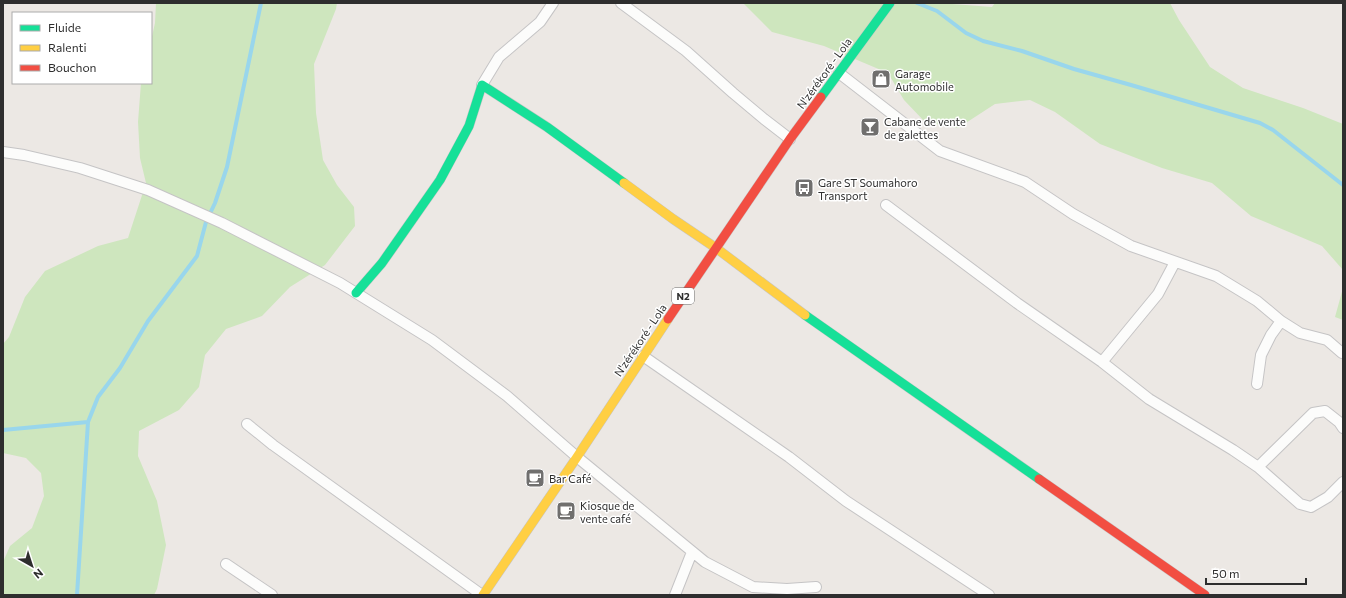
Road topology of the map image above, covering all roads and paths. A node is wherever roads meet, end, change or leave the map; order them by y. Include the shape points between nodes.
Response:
1 (553, 3) edge
2 (621, 3) edge
3 (890, 3) edge
4 (839, 73) junction
5 (482, 85) junction
6 (790, 139) junction
7 (3, 152) edge
8 (886, 205) dead end
9 (716, 248) junction
10 (1175, 262) junction
11 (356, 294) junction
12 (1281, 321) junction
13 (1342, 352) edge
14 (643, 356) junction
15 (1102, 362) junction
16 (1257, 384) dead end
17 (247, 424) dead end
18 (1343, 428) edge
19 (577, 457) junction
20 (1258, 467) junction
21 (1343, 482) edge
22 (692, 552) junction
23 (226, 564) dead end
24 (753, 587) junction
25 (816, 587) dead end
26 (272, 595) edge
27 (483, 595) edge
28 (675, 595) edge
29 (764, 595) edge
30 (989, 595) edge
31 (1205, 595) edge

1 - 5 street via 540,22 499,57
2 - 6 street via 686,51 738,98
3 - 4 main road, N'zérékoré - Lola / N2
4 - 6 main road, N'zérékoré - Lola / N2
4 - 10 street via 940,151 1025,182 1073,214 1131,246
5 - 9 main road via 548,127
5 - 11 main road via 469,126 440,180 382,263
6 - 9 main road, N'zérékoré - Lola / N2
7 - 11 street via 80,168 148,190 222,223 340,283
8 - 15 street via 1017,303
9 - 14 main road, N'zérékoré - Lola / N2
9 - 31 main road via 826,331
10 - 12 street via 1216,276 1257,301
10 - 15 street via 1158,294
11 - 19 street via 432,340 507,396
12 - 13 street via 1300,333 1327,340
12 - 16 street via 1270,335 1260,355
14 - 19 main road, N'zérékoré - Lola / N2
14 - 30 street via 789,457 846,501
15 - 20 street via 1149,399
17 - 27 street
18 - 20 street via 1325,411 1312,413
19 - 22 street
19 - 27 main road, N'zérékoré - Lola / N2
20 - 21 street via 1300,504 1311,507 1328,497
22 - 24 street via 705,562
22 - 28 street
23 - 26 street
24 - 25 street via 787,590
24 - 29 street

